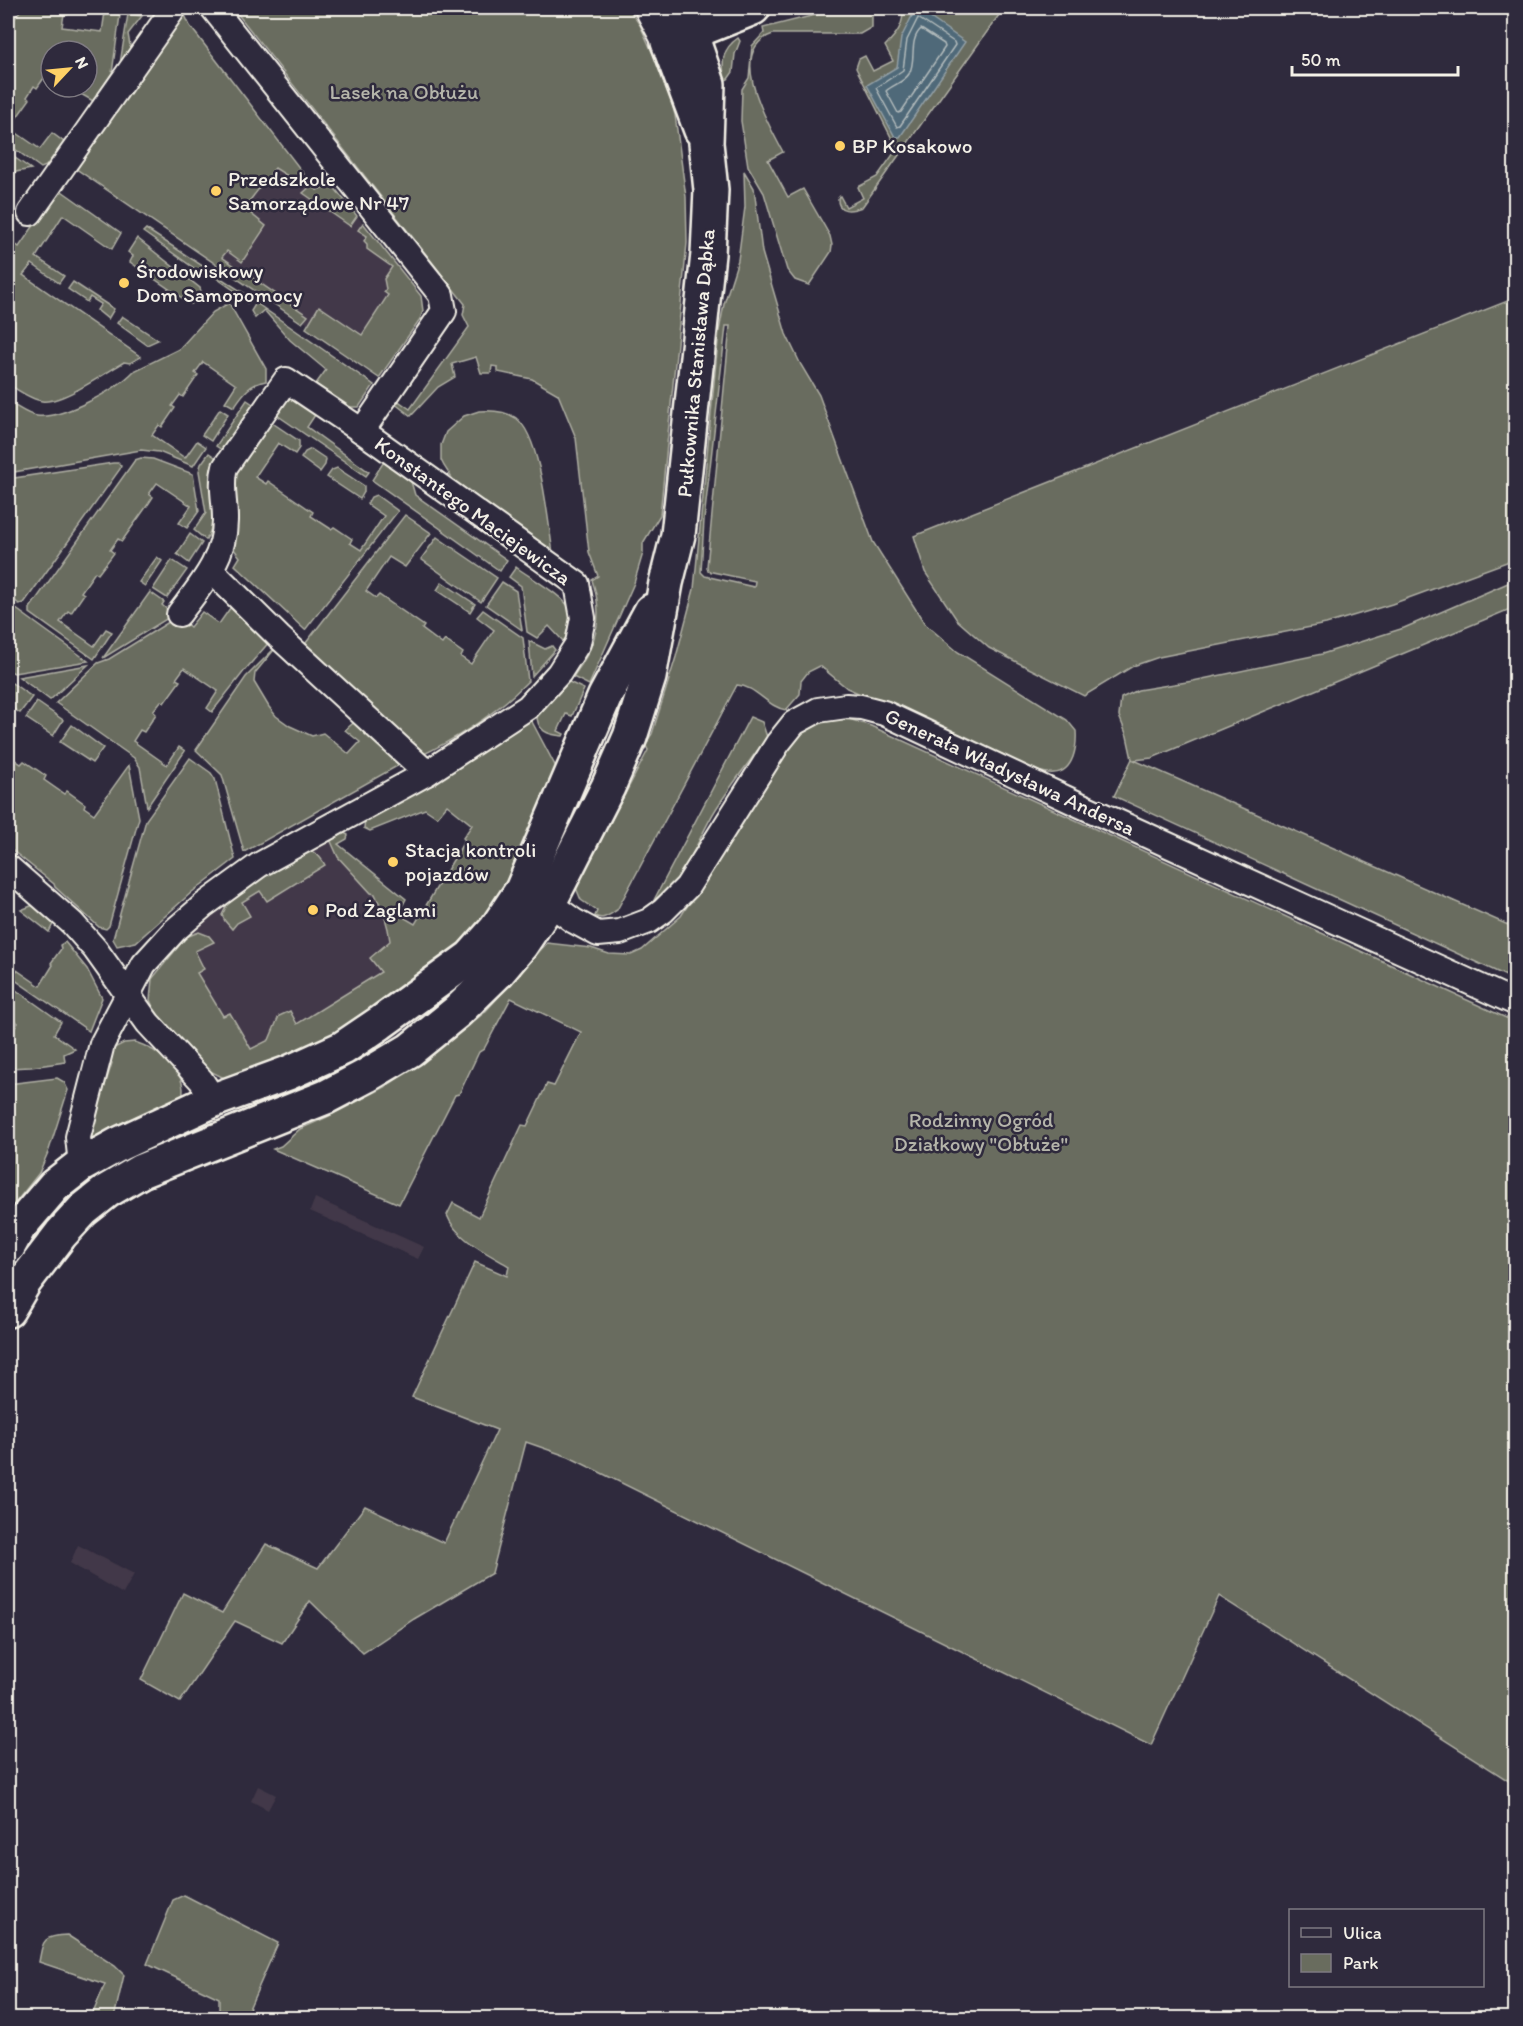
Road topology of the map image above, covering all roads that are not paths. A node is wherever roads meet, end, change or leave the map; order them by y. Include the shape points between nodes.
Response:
1 (174, 8) edge
2 (213, 8) edge
3 (650, 8) edge
4 (753, 8) edge
5 (679, 27) edge
6 (30, 213) dead end
7 (362, 431) junction
8 (211, 570) junction
9 (179, 614) dead end
10 (427, 773) junction
11 (8, 867) edge
12 (535, 897) junction
13 (127, 996) junction
14 (1515, 1003) edge
15 (214, 1100) junction
16 (234, 1134) junction
17 (81, 1165) junction
18 (8, 1246) edge
19 (8, 1310) edge

1 - 6 street
2 - 7 street, Konstantego Maciejewicza via 441,295 444,311
3 - 5 street, Pułkownika Stanisława Dąbka
4 - 5 main road
5 - 12 main road, Pułkownika Stanisława Dąbka via 706,142 711,190 708,254 678,535 666,583 605,696
7 - 8 street, Konstantego Maciejewicza via 286,380 225,467 224,532
7 - 10 street, Konstantego Maciejewicza via 578,584 583,618 580,635 559,673 528,707
8 - 9 street, Konstantego Maciejewicza
8 - 10 street
10 - 13 street, Konstantego Maciejewicza via 284,850 226,888 144,964
11 - 13 street via 72,923 95,948
12 - 14 street, Generała Władysława Andersa via 598,934 620,932 649,921 687,887 794,723 818,710 861,707 884,713
12 - 15 main road, Pułkownika Stanisława Dąbka via 496,929 471,957 343,1048
12 - 16 main road, Pułkownika Stanisława Dąbka via 521,945 458,1011 410,1050 326,1097
13 - 15 street
13 - 17 street, Konstantego Maciejewicza via 102,1044 82,1117 78,1137
15 - 16 main road
15 - 17 main road, Pułkownika Stanisława Dąbka
16 - 19 main road, Pułkownika Stanisława Dąbka via 141,1172 107,1191 61,1234
17 - 18 main road, Pułkownika Stanisława Dąbka via 54,1186

